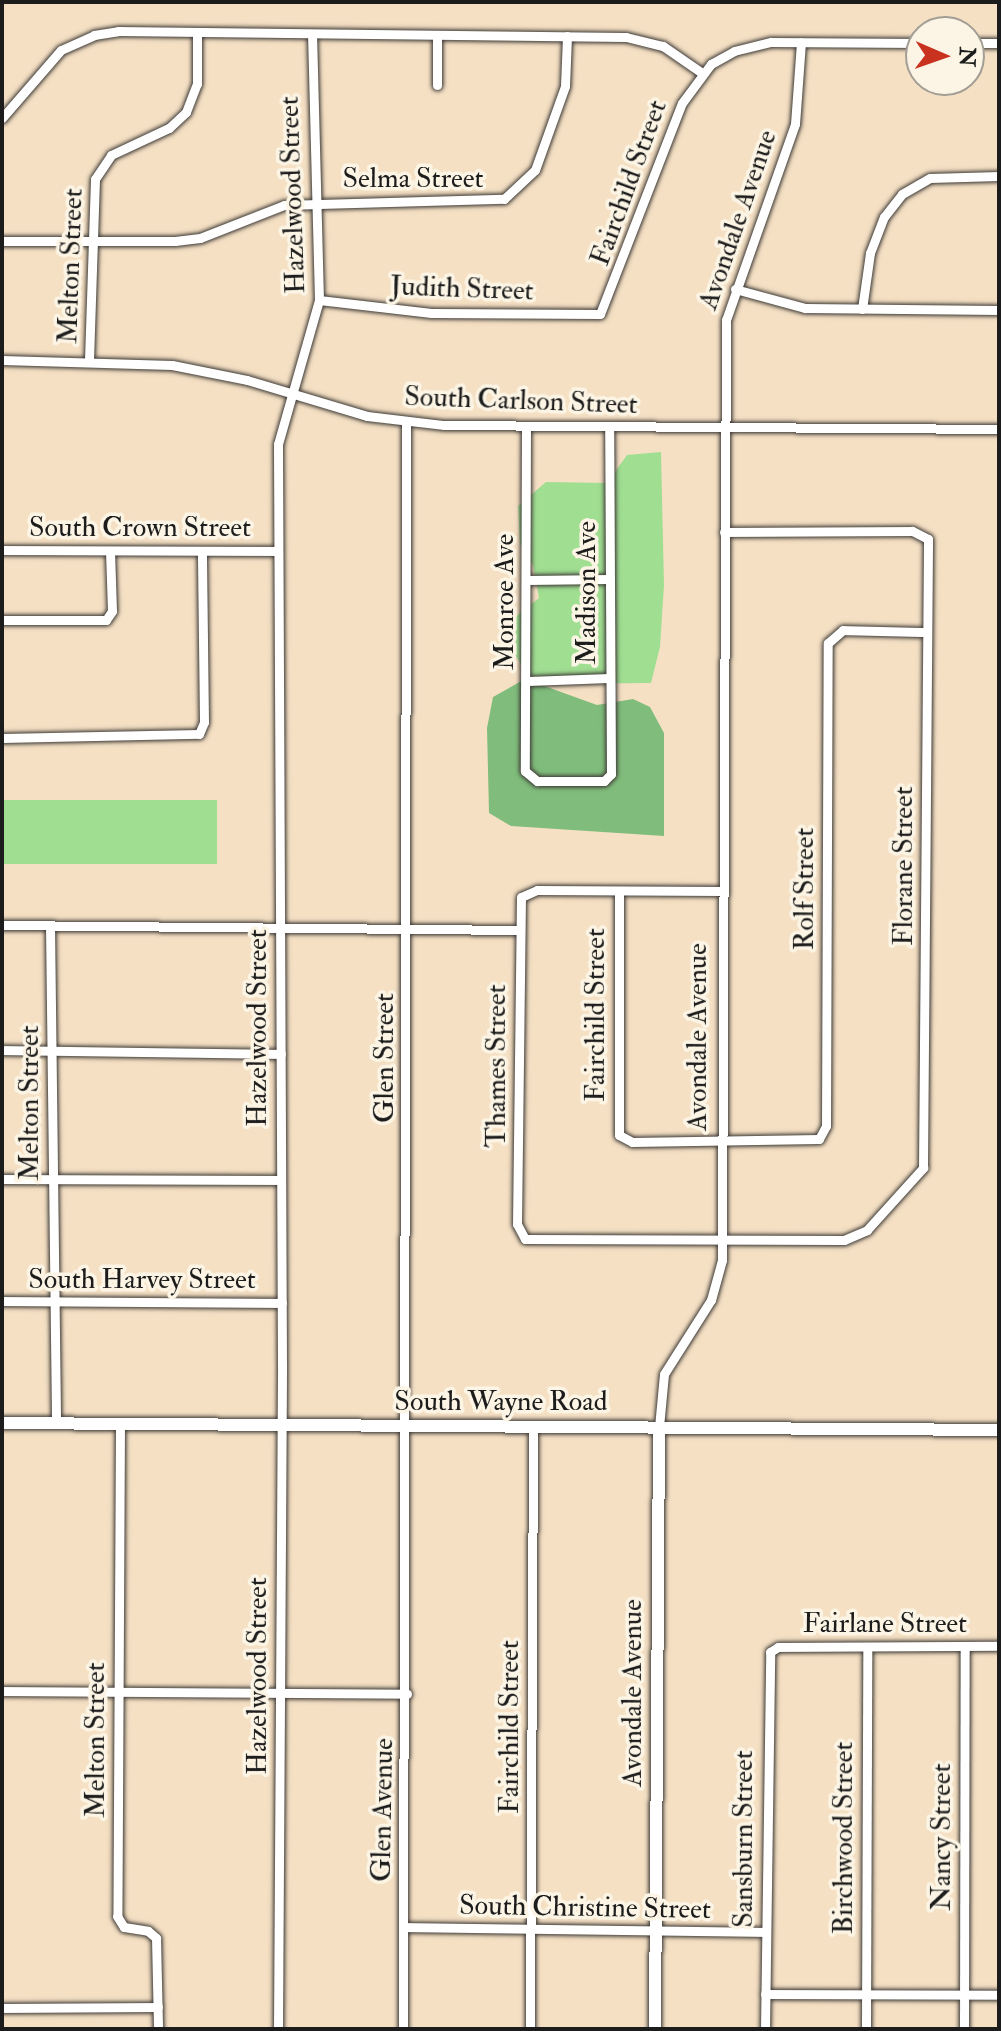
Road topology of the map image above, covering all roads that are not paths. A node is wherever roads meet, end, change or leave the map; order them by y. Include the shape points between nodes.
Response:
1 (197, 33) junction
2 (312, 34) junction
3 (437, 35) junction
4 (567, 36) junction
5 (801, 42) junction
6 (905, 43) edge
7 (702, 73) junction
8 (437, 85) dead end
9 (2, 118) edge
10 (999, 176) edge
11 (318, 202) junction
12 (2, 241) edge
13 (90, 241) junction
14 (735, 289) junction
15 (319, 300) junction
16 (862, 309) junction
17 (999, 310) edge
18 (604, 312) joint
19 (2, 360) edge
20 (89, 360) junction
21 (294, 394) junction
22 (406, 422) junction
23 (526, 426) junction
24 (609, 426) junction
25 (725, 427) junction
26 (999, 429) edge
27 (724, 532) junction
28 (2, 550) edge
29 (110, 551) junction
30 (202, 551) junction
31 (278, 551) junction
32 (609, 579) junction
33 (527, 580) junction
34 (2, 620) edge
35 (927, 632) junction
36 (609, 678) junction
37 (528, 681) junction
38 (2, 738) edge
39 (528, 778) joint
40 (619, 891) junction
41 (723, 891) junction
42 (2, 925) edge
43 (50, 925) junction
44 (280, 927) junction
45 (407, 929) junction
46 (519, 930) junction
47 (2, 1050) edge
48 (52, 1050) junction
49 (281, 1054) junction
50 (722, 1143) junction
51 (2, 1179) edge
52 (53, 1179) junction
53 (281, 1180) junction
54 (721, 1240) junction
55 (2, 1301) edge
56 (54, 1302) junction
57 (282, 1303) junction
58 (2, 1423) edge
59 (56, 1423) junction
60 (120, 1424) junction
61 (282, 1424) junction
62 (407, 1425) junction
63 (533, 1426) junction
64 (659, 1427) junction
65 (999, 1430) edge
66 (965, 1646) junction
67 (999, 1646) edge
68 (867, 1648) junction
69 (772, 1650) joint
70 (2, 1691) edge
71 (119, 1692) junction
72 (280, 1693) junction
73 (407, 1694) junction
74 (404, 1927) junction
75 (531, 1930) junction
76 (656, 1931) junction
77 (766, 1932) junction
78 (765, 1994) junction
79 (866, 1994) junction
80 (964, 1995) junction
81 (999, 1995) edge
82 (158, 2007) junction
83 (2, 2008) edge
84 (158, 2029) edge
85 (278, 2029) edge
86 (403, 2029) edge
87 (530, 2029) edge
88 (655, 2029) edge
89 (765, 2029) edge
90 (866, 2029) edge
91 (964, 2029) edge

1 - 2 street
1 - 9 street via 118,31 82,39 54,55
1 - 13 street, Melton Street via 197,84 190,105 169,128 121,148 102,165 91,196
2 - 3 street
2 - 11 street, Hazelwood Street via 311,150
3 - 4 street
3 - 8 street
4 - 7 street via 651,42
4 - 11 street, Selma Street via 563,96 535,170 511,196 479,203
5 - 6 street
5 - 7 street via 747,46 721,56
5 - 14 street, Avondale Avenue via 795,124
7 - 18 street, Fairchild Street via 682,103
10 - 16 street via 930,178 895,200 870,253
11 - 13 street, Selma Street via 260,212 191,240
11 - 15 street, Hazelwood Street
12 - 13 street, Selma Street
13 - 20 street, Melton Street
14 - 16 street via 791,306
14 - 25 street, Avondale Avenue via 726,320
15 - 18 street, Judith Street via 443,314
15 - 21 street, Hazelwood Street
16 - 17 street
19 - 20 street, South Carlson Street
20 - 21 street, South Carlson Street via 195,368
21 - 22 street, South Carlson Street
21 - 31 street, Hazelwood Street via 278,437
22 - 23 street, South Carlson Street
22 - 45 street, Glen Street
23 - 24 street, South Carlson Street
23 - 33 street, Monroe Ave
24 - 25 street, South Carlson Street
24 - 32 street, Madison Ave
25 - 26 street, South Carlson Street
25 - 27 street, Avondale Avenue
27 - 35 street, Florane Street via 924,533 929,545
27 - 41 street, Avondale Avenue
28 - 29 street, South Crown Street
29 - 30 street, South Crown Street
29 - 34 street via 112,611 106,620
30 - 31 street, South Crown Street
30 - 38 street via 204,722 199,734
31 - 44 street, Hazelwood Street
32 - 33 street
32 - 36 street, Madison Ave
33 - 37 street, Monroe Ave
35 - 50 street, Rolf Street via 843,630 828,643 825,1130 809,1143
35 - 54 street, Florane Street via 923,1168 904,1193 853,1238
36 - 37 street
36 - 39 street, Madison Ave via 611,774 604,781
37 - 39 street, Monroe Ave
40 - 41 street, Thames Street
40 - 46 street, Thames Street via 528,891 520,901
40 - 50 street, Fairchild Street via 616,1126 621,1137 632,1142
41 - 50 street, Avondale Avenue
42 - 43 street
43 - 44 street
43 - 48 street, Melton Street
44 - 45 street
44 - 49 street, Hazelwood Street
45 - 46 street
45 - 62 street, Glen Street
46 - 54 street, Thames Street via 519,1234 532,1242
47 - 48 street
48 - 49 street
48 - 52 street, Melton Street
49 - 53 street, Hazelwood Street
50 - 54 street, Avondale Avenue
51 - 52 street
52 - 53 street
52 - 56 street, Melton Street
53 - 57 street, Hazelwood Street
54 - 64 street, Avondale Avenue via 715,1292 664,1374
55 - 56 street, South Harvey Street
56 - 57 street, South Harvey Street
56 - 59 street, Melton Street
57 - 61 street, Hazelwood Street
58 - 59 main road, South Wayne Road
59 - 60 main road, South Wayne Road
60 - 61 main road, South Wayne Road
60 - 71 street, Melton Street
61 - 62 main road, South Wayne Road
61 - 72 street, Hazelwood Street
62 - 63 main road, South Wayne Road
62 - 73 street, Glen Street
63 - 64 main road, South Wayne Road
63 - 75 street, Fairchild Street
64 - 65 main road, South Wayne Road
64 - 76 main road, Avondale Avenue
66 - 67 street, Fairlane Street
66 - 68 street, Fairlane Street
66 - 80 street, Nancy Street
68 - 69 street, Fairlane Street
68 - 79 street, Birchwood Street
69 - 77 street, Sansburn Street
70 - 71 street
71 - 72 street
71 - 82 street, Melton Street via 117,1916 124,1927 148,1931 156,1938
72 - 73 street
72 - 85 street, Hazelwood Street
73 - 74 street, Glen Avenue
74 - 75 street, South Christine Street
74 - 86 street, Glen Avenue
75 - 76 street, South Christine Street
75 - 87 street, Fairchild Street
76 - 77 street, South Christine Street
76 - 88 main road, Avondale Avenue
77 - 78 street, Sansburn Street
78 - 79 street
78 - 89 street, Sansburn Street
79 - 80 street
79 - 90 street, Birchwood Street
80 - 81 street
80 - 91 street, Nancy Street
82 - 83 street
82 - 84 street, Melton Street

